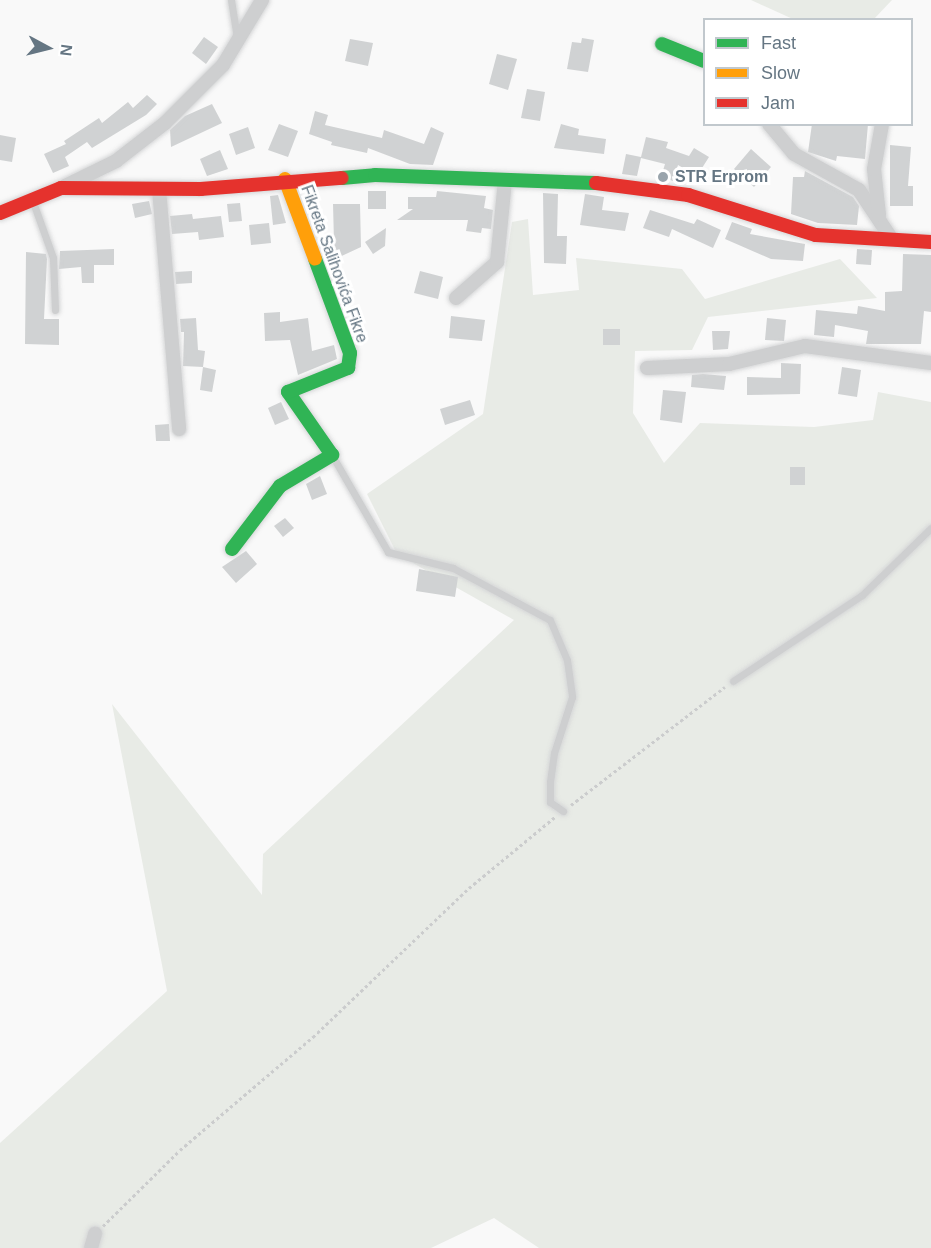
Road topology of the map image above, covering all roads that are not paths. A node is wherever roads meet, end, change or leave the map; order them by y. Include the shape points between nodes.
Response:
1 (231, 0) edge
2 (262, 0) edge
3 (237, 42) junction
4 (662, 44) dead end
5 (703, 60) edge
6 (772, 126) edge
7 (882, 126) edge
8 (285, 179) junction
9 (505, 181) junction
10 (61, 188) junction
11 (159, 189) junction
12 (32, 200) junction
13 (0, 213) edge
14 (879, 217) junction
15 (891, 238) junction
16 (931, 242) edge
17 (456, 297) dead end
18 (55, 310) dead end
19 (931, 363) edge
20 (647, 368) dead end
21 (180, 429) dead end
22 (332, 455) junction
23 (931, 528) edge
24 (232, 549) dead end
25 (733, 681) road end
26 (563, 811) road end
27 (95, 1234) road end
28 (91, 1248) edge

1 - 3 lane
2 - 3 street, Fikreta Salihovića Fikre
3 - 10 street, Fikreta Salihovića Fikre via 223,65 165,123 116,161
4 - 5 street
6 - 14 street via 794,154 859,190
7 - 14 street via 874,169
8 - 9 street, Fikreta Salihovića Fikre via 375,175
8 - 11 street, Fikreta Salihovića Fikre via 201,189
8 - 22 street, Fikreta Salihovića Fikre via 350,353 348,368 288,392
9 - 15 street, Fikreta Salihovića Fikre via 591,182 688,195 816,235
9 - 17 street via 497,261
10 - 11 street, Fikreta Salihovića Fikre
10 - 12 street, Fikreta Salihovića Fikre
11 - 21 street
12 - 13 street, Fikreta Salihovića Fikre
12 - 18 lane via 53,258
14 - 15 street
15 - 16 street, Fikreta Salihovića Fikre
19 - 20 street via 805,346 729,364
22 - 24 street via 280,486
22 - 26 lane via 388,552 453,568 550,620 567,660 572,697 554,753 550,782 550,802
23 - 25 lane via 862,595
27 - 28 street

